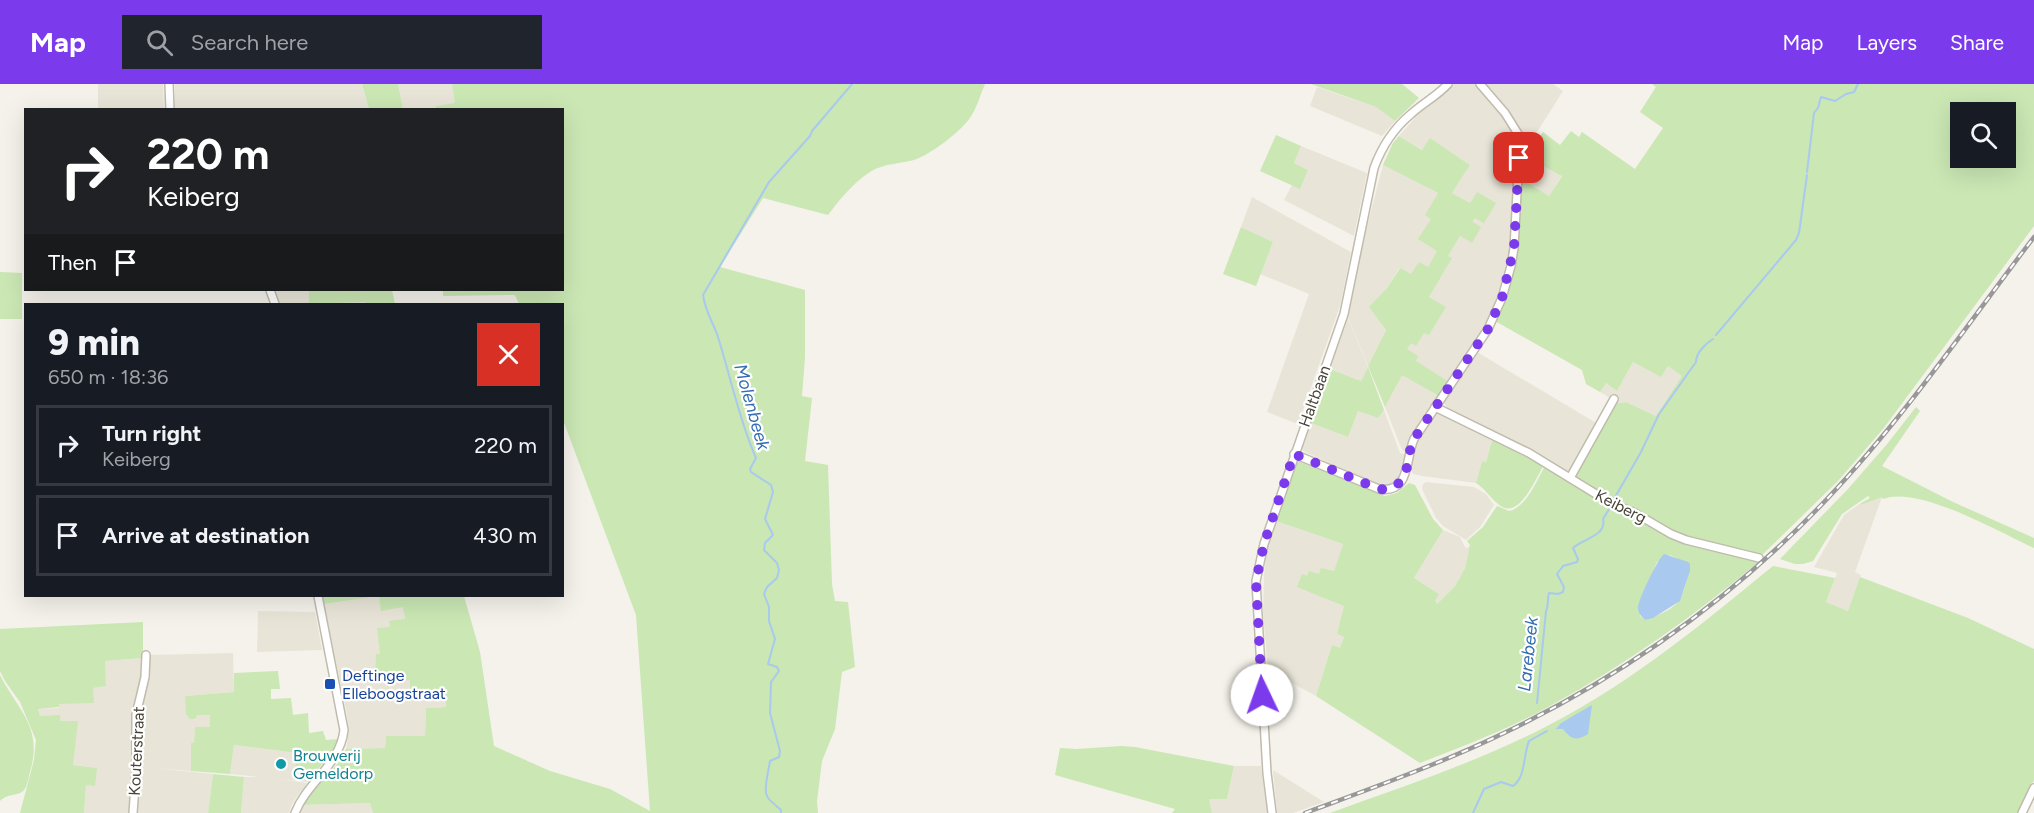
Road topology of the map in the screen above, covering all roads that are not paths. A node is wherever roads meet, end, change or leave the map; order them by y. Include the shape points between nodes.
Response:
1 (170, 84) edge
2 (1448, 84) edge
3 (1480, 84) edge
4 (170, 108) edge
5 (1614, 399) dead end
6 (1435, 407) junction
7 (1294, 454) junction
8 (1570, 478) junction
9 (1759, 558) dead end
10 (318, 597) edge
11 (146, 655) dead end
12 (2034, 788) edge
13 (132, 813) edge
14 (295, 813) edge
15 (1272, 813) edge
16 (2022, 813) edge

1 - 4 street
2 - 7 street, Haltbaan via 1410,114 1382,147 1344,314
3 - 6 street via 1520,137 1514,248 1493,319
5 - 8 street
6 - 7 street via 1410,447 1406,475 1388,490
6 - 8 street, Keiberg
7 - 15 street, Haltbaan via 1256,581
8 - 9 street, Keiberg via 1671,534
10 - 14 street via 344,730 333,761 308,789
11 - 13 street, Kouterstraat via 136,715
12 - 16 street

